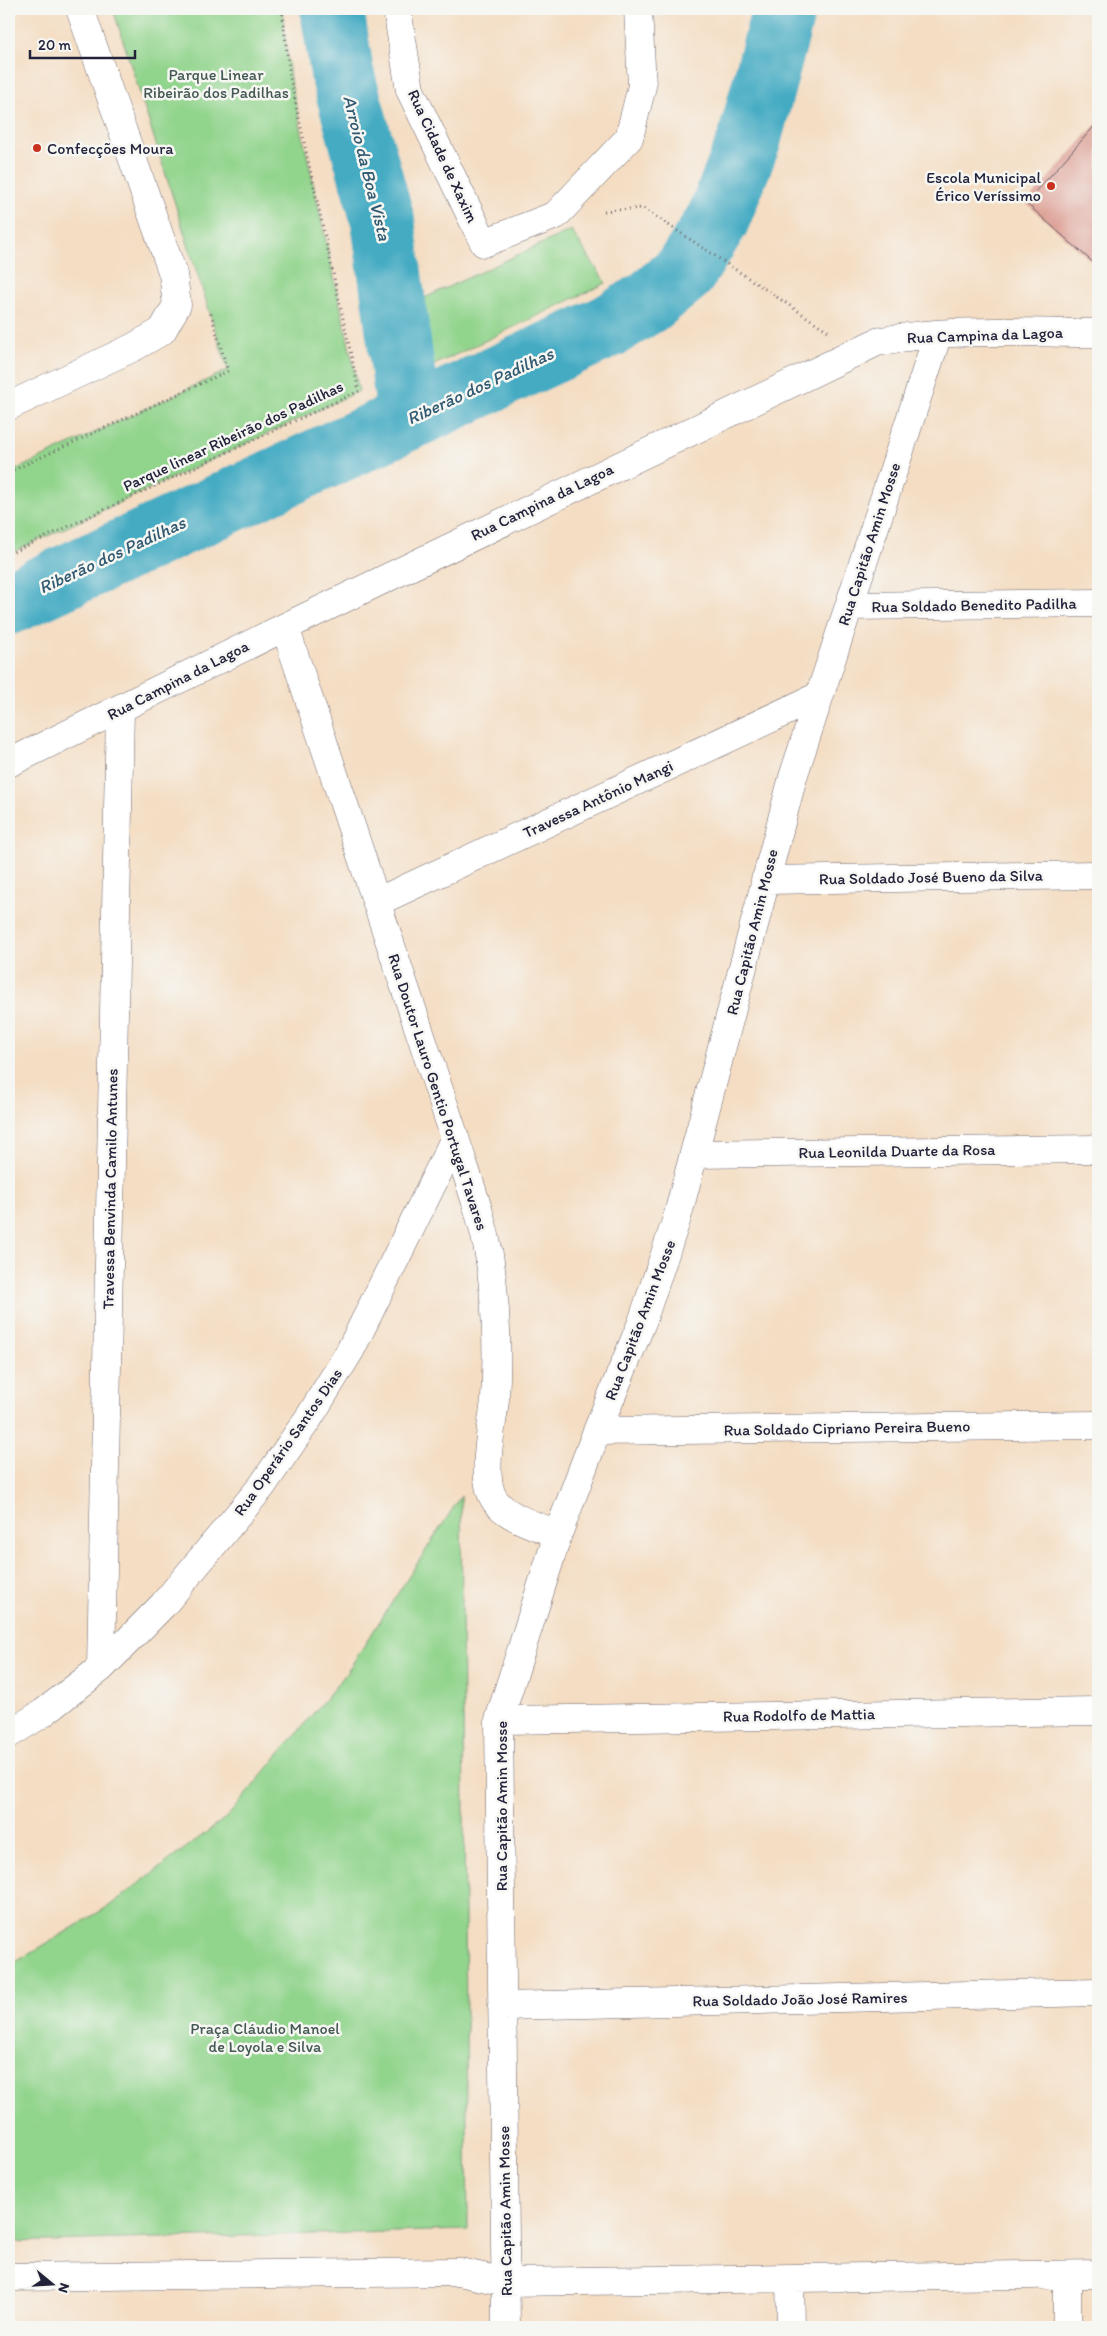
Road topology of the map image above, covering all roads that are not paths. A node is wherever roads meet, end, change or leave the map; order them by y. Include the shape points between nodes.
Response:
1 (80, 9) edge
2 (397, 9) edge
3 (638, 9) edge
4 (1098, 333) edge
5 (938, 334) junction
6 (9, 406) edge
7 (1098, 603) edge
8 (849, 606) junction
9 (285, 626) junction
10 (819, 696) junction
11 (120, 710) junction
12 (9, 763) edge
13 (1098, 875) edge
14 (765, 880) junction
15 (377, 902) junction
16 (455, 1138) junction
17 (1098, 1149) edge
18 (696, 1154) junction
19 (1098, 1425) edge
20 (597, 1431) junction
21 (558, 1534) junction
22 (100, 1668) junction
23 (1098, 1711) edge
24 (499, 1720) junction
25 (9, 1734) edge
26 (1098, 1992) edge
27 (502, 2006) junction
28 (1098, 2274) edge
29 (1067, 2275) junction
30 (9, 2277) edge
31 (790, 2279) junction
32 (506, 2282) junction
33 (506, 2327) edge
34 (791, 2327) edge
35 (1068, 2327) edge

1 - 6 street via 173,274 176,305 162,331
2 - 3 street, Rua Cidade de Xaxim via 410,90 484,243 556,215 629,138 642,86
4 - 5 street, Rua Campina da Lagoa
5 - 8 street, Rua Capitão Amin Mosse
5 - 9 street, Rua Campina da Lagoa via 904,336 857,350
7 - 8 street, Rua Soldado Benedito Padilha
8 - 10 street, Rua Capitão Amin Mosse
9 - 11 street, Rua Campina da Lagoa
9 - 15 street, Rua Doutor Lauro Gentio Portugal Tavares
10 - 14 street, Rua Capitão Amin Mosse
10 - 15 street, Travessa Antônio Mangi
11 - 12 street, Rua Campina da Lagoa
11 - 22 street, Travessa Benvinda Camilo Antunes
13 - 14 street, Rua Soldado José Bueno da Silva
14 - 18 street, Rua Capitão Amin Mosse
15 - 16 street, Rua Doutor Lauro Gentio Portugal Tavares
16 - 21 street, Rua Doutor Lauro Gentio Portugal Tavares via 488,1253 493,1295 495,1399 487,1465 490,1487 496,1503 523,1521
16 - 22 street, Rua Operário Santos Dias via 350,1351 310,1416 262,1486 213,1546 163,1605
17 - 18 street, Rua Leonilda Duarte da Rosa
18 - 20 street, Rua Capitão Amin Mosse via 645,1314
19 - 20 street, Rua Soldado Cipriano Pereira Bueno
20 - 21 street, Rua Capitão Amin Mosse
21 - 24 street, Rua Capitão Amin Mosse
22 - 25 street, Rua Operário Santos Dias
23 - 24 street, Rua Rodolfo de Mattia
24 - 27 street, Rua Capitão Amin Mosse
26 - 27 street, Rua Soldado João José Ramires
27 - 32 street, Rua Capitão Amin Mosse
28 - 29 street
29 - 31 street
29 - 35 street
30 - 32 street via 459,2272
31 - 32 street
31 - 34 street
32 - 33 street, Rua Capitão Amin Mosse

